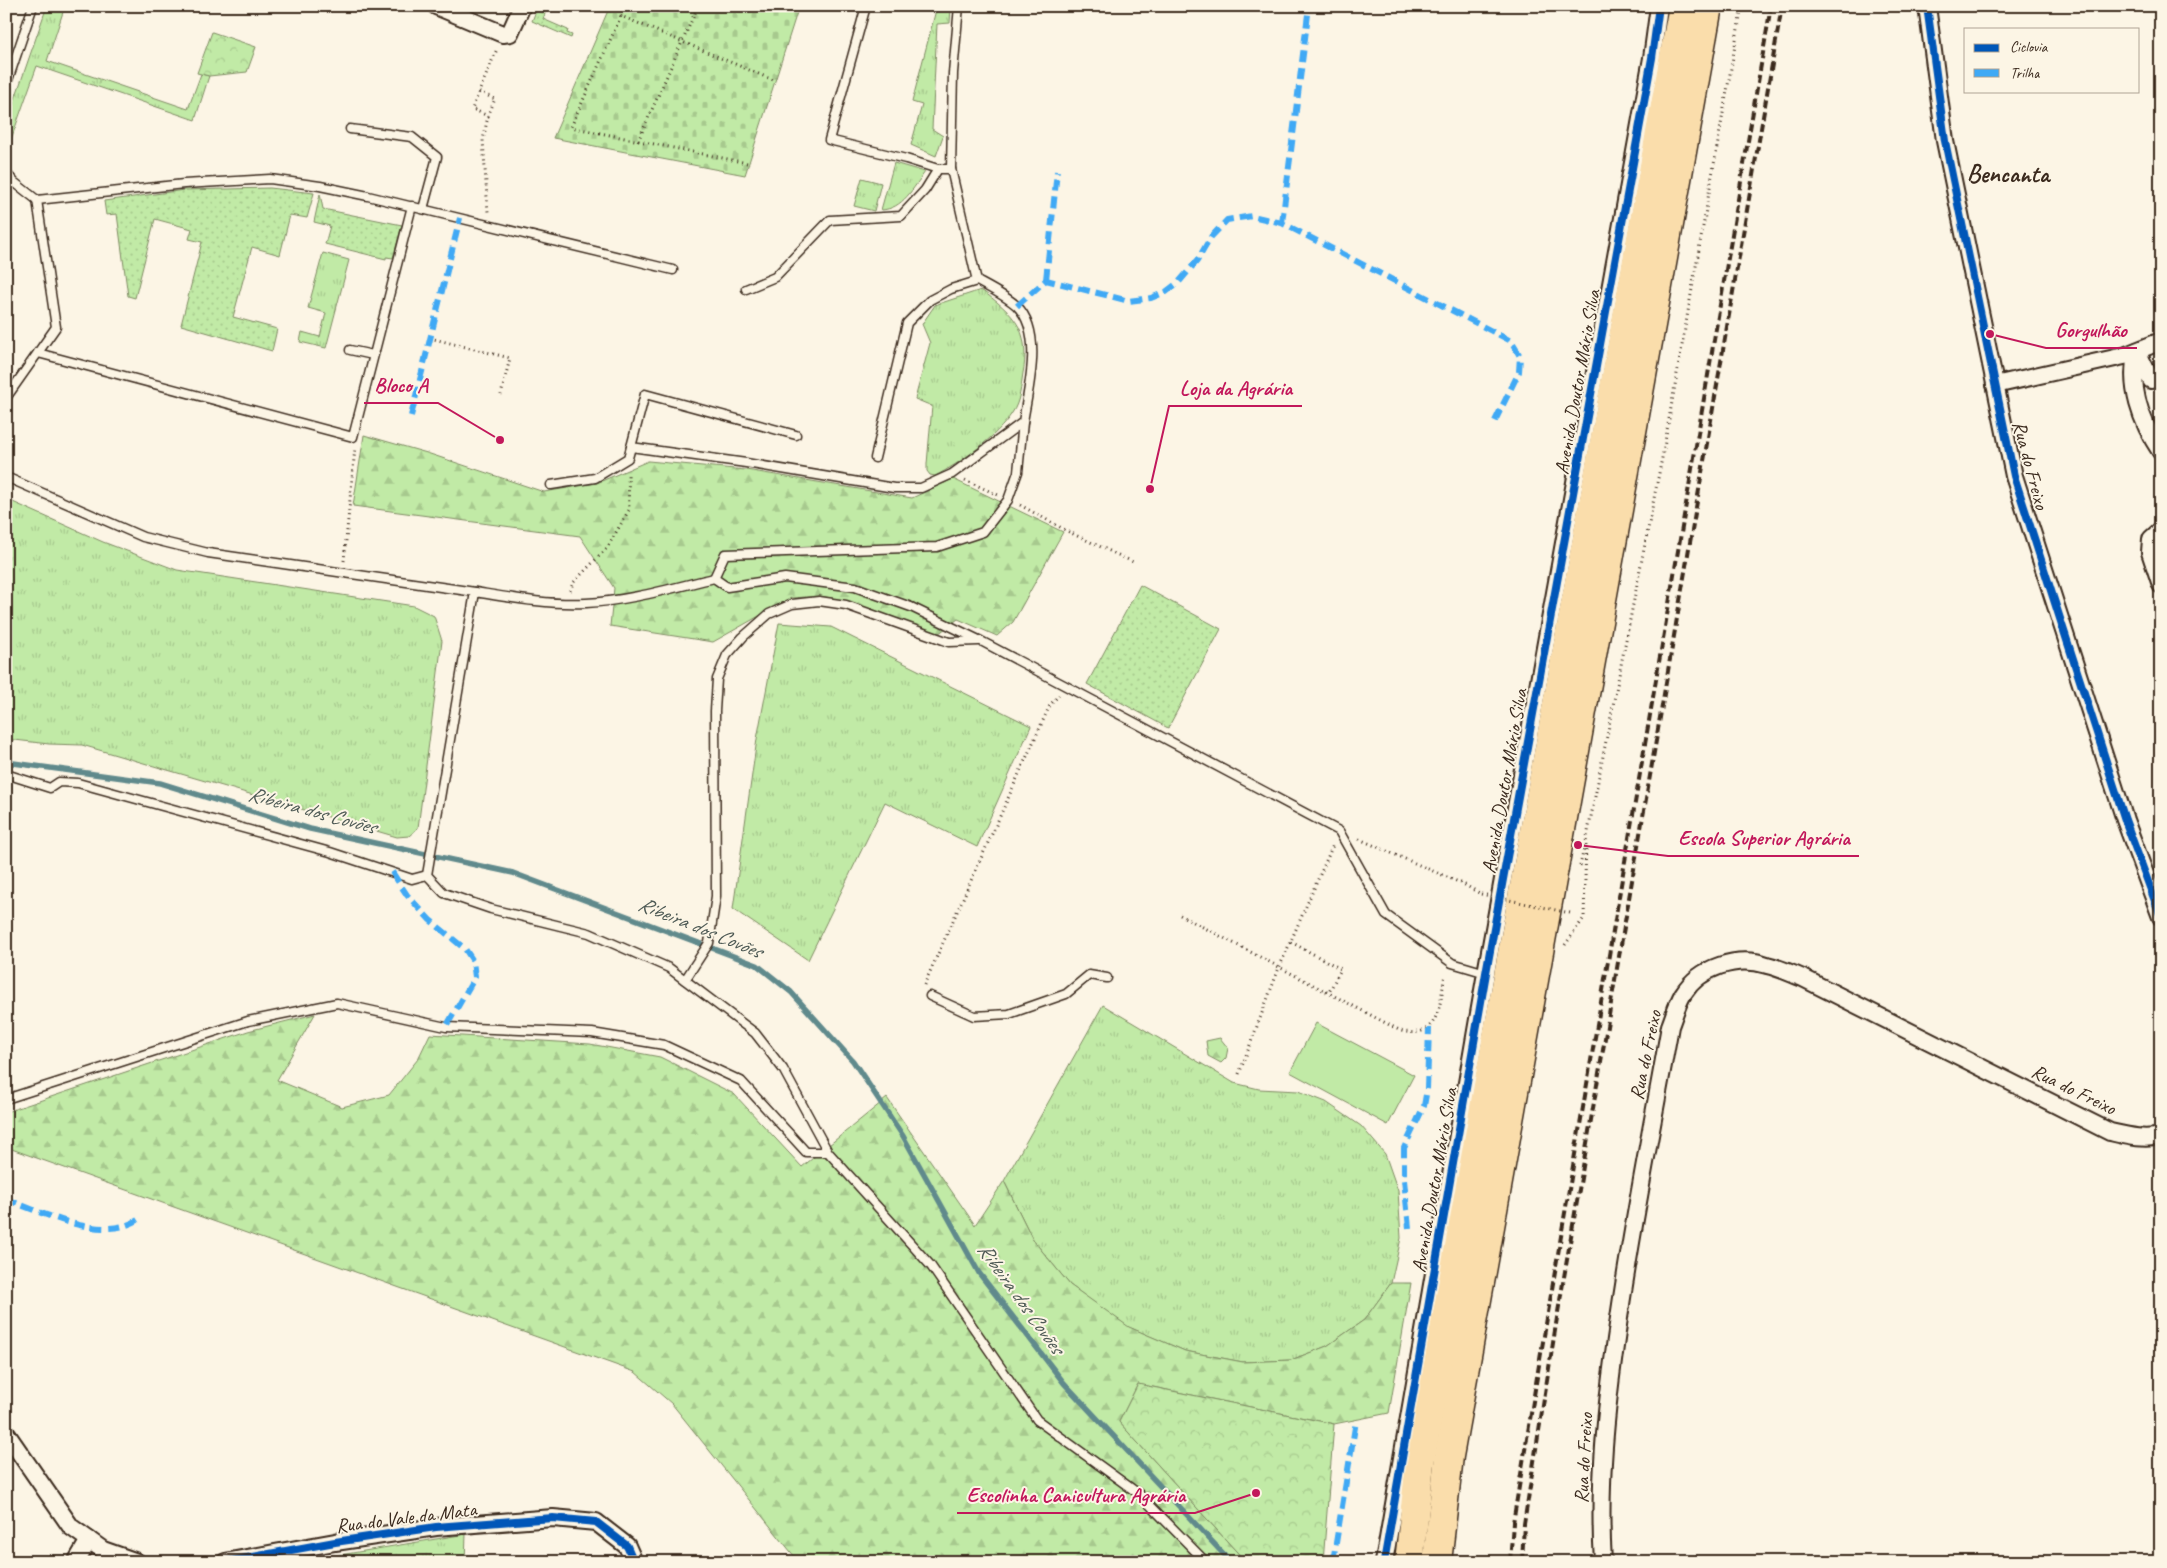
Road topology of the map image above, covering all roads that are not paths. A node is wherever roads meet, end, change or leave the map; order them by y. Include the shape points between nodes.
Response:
1 (33, 6) edge
2 (436, 6) edge
3 (522, 6) edge
4 (866, 6) edge
5 (959, 6) edge
6 (1659, 6) edge
7 (1683, 6) edge
8 (1708, 6) edge
9 (1928, 6) edge
10 (6, 86) edge
11 (350, 129) dead end
12 (938, 169) junction
13 (951, 169) junction
14 (6, 173) edge
15 (37, 200) junction
16 (412, 206) junction
17 (423, 209) junction
18 (673, 270) dead end
19 (977, 281) junction
20 (746, 289) dead end
21 (2161, 341) edge
22 (350, 350) dead end
23 (2138, 351) junction
24 (38, 353) junction
25 (373, 355) junction
26 (2151, 380) dead end
27 (1995, 386) junction
28 (6, 398) edge
29 (1023, 422) junction
30 (796, 435) dead end
31 (631, 446) junction
32 (2161, 452) edge
33 (875, 458) dead end
34 (6, 477) edge
35 (550, 485) dead end
36 (2161, 530) edge
37 (714, 578) junction
38 (2161, 585) edge
39 (475, 592) junction
40 (981, 641) junction
41 (6, 774) edge
42 (427, 875) junction
43 (2161, 917) edge
44 (1486, 973) junction
45 (1107, 978) dead end
46 (685, 980) junction
47 (930, 996) road end
48 (6, 1099) edge
49 (2161, 1136) edge
50 (828, 1152) junction
51 (6, 1433) edge
52 (89, 1540) junction
53 (76, 1562) edge
54 (137, 1562) edge
55 (225, 1562) edge
56 (634, 1562) edge
57 (1206, 1562) edge
58 (1384, 1562) edge
59 (1409, 1562) edge
60 (1437, 1562) edge
61 (1604, 1562) edge

1 - 10 lane
2 - 3 street via 503,34 510,33
4 - 12 lane via 829,140
5 - 13 lane via 953,74
6 - 44 street, Avenida Doutor Mário Silva
7 - 59 highway via 1420,1462
8 - 60 highway via 1449,1456
9 - 27 street, Rua do Freixo via 1945,141
11 - 17 lane via 412,137 437,157
12 - 13 lane
12 - 20 lane via 925,190 901,216 830,220 775,277
13 - 19 lane
14 - 15 lane
15 - 16 lane via 184,184 270,179
15 - 24 lane via 56,326
16 - 17 lane
16 - 25 lane
17 - 18 lane
19 - 29 lane via 1017,306 1026,321 1033,354
19 - 33 lane via 930,300 907,323
21 - 23 street
22 - 25 lane
23 - 26 street
23 - 27 street
23 - 32 street via 2134,362 2134,387 2142,417
24 - 25 lane via 352,437
24 - 28 lane
27 - 43 street, Rua do Freixo via 2014,476 2125,820
29 - 31 lane via 952,474 921,488 894,488
29 - 37 lane via 1018,472 1008,500 983,532 937,546 725,554
30 - 31 lane via 645,394
31 - 35 lane via 628,458 595,478
34 - 39 lane via 143,537 208,553
36 - 38 street via 2151,539 2150,552
37 - 39 lane via 645,595 587,603 548,603
37 - 40 lane via 726,587 785,578 855,587 912,607
39 - 42 lane
40 - 44 lane via 1339,831 1386,915 1448,960
40 - 46 lane via 949,642 846,605 820,601 792,604 769,614 727,655 717,679 715,711 716,896 708,943
41 - 42 lane via 50,788 59,782 78,783 320,849 412,879
42 - 46 lane via 444,893 490,909 588,933 669,968
44 - 58 street, Avenida Doutor Mário Silva
45 - 47 lane via 1089,975 1066,994 1009,1014 974,1016
46 - 50 lane via 755,1033 783,1069
48 - 50 lane via 248,1021 337,1003 446,1027 592,1032 664,1045 741,1081 806,1152
49 - 61 street, Rua do Freixo via 2148,1139 2110,1132 1808,981 1766,964 1742,962 1720,965 1696,978 1682,995 1670,1026 1623,1288 1602,1460
50 - 57 lane via 931,1266 1036,1420 1139,1494
51 - 52 street via 71,1526
52 - 53 street
52 - 54 street via 103,1550
55 - 56 street, Rua do Vale da Mata via 436,1527 553,1518 596,1522 627,1546

